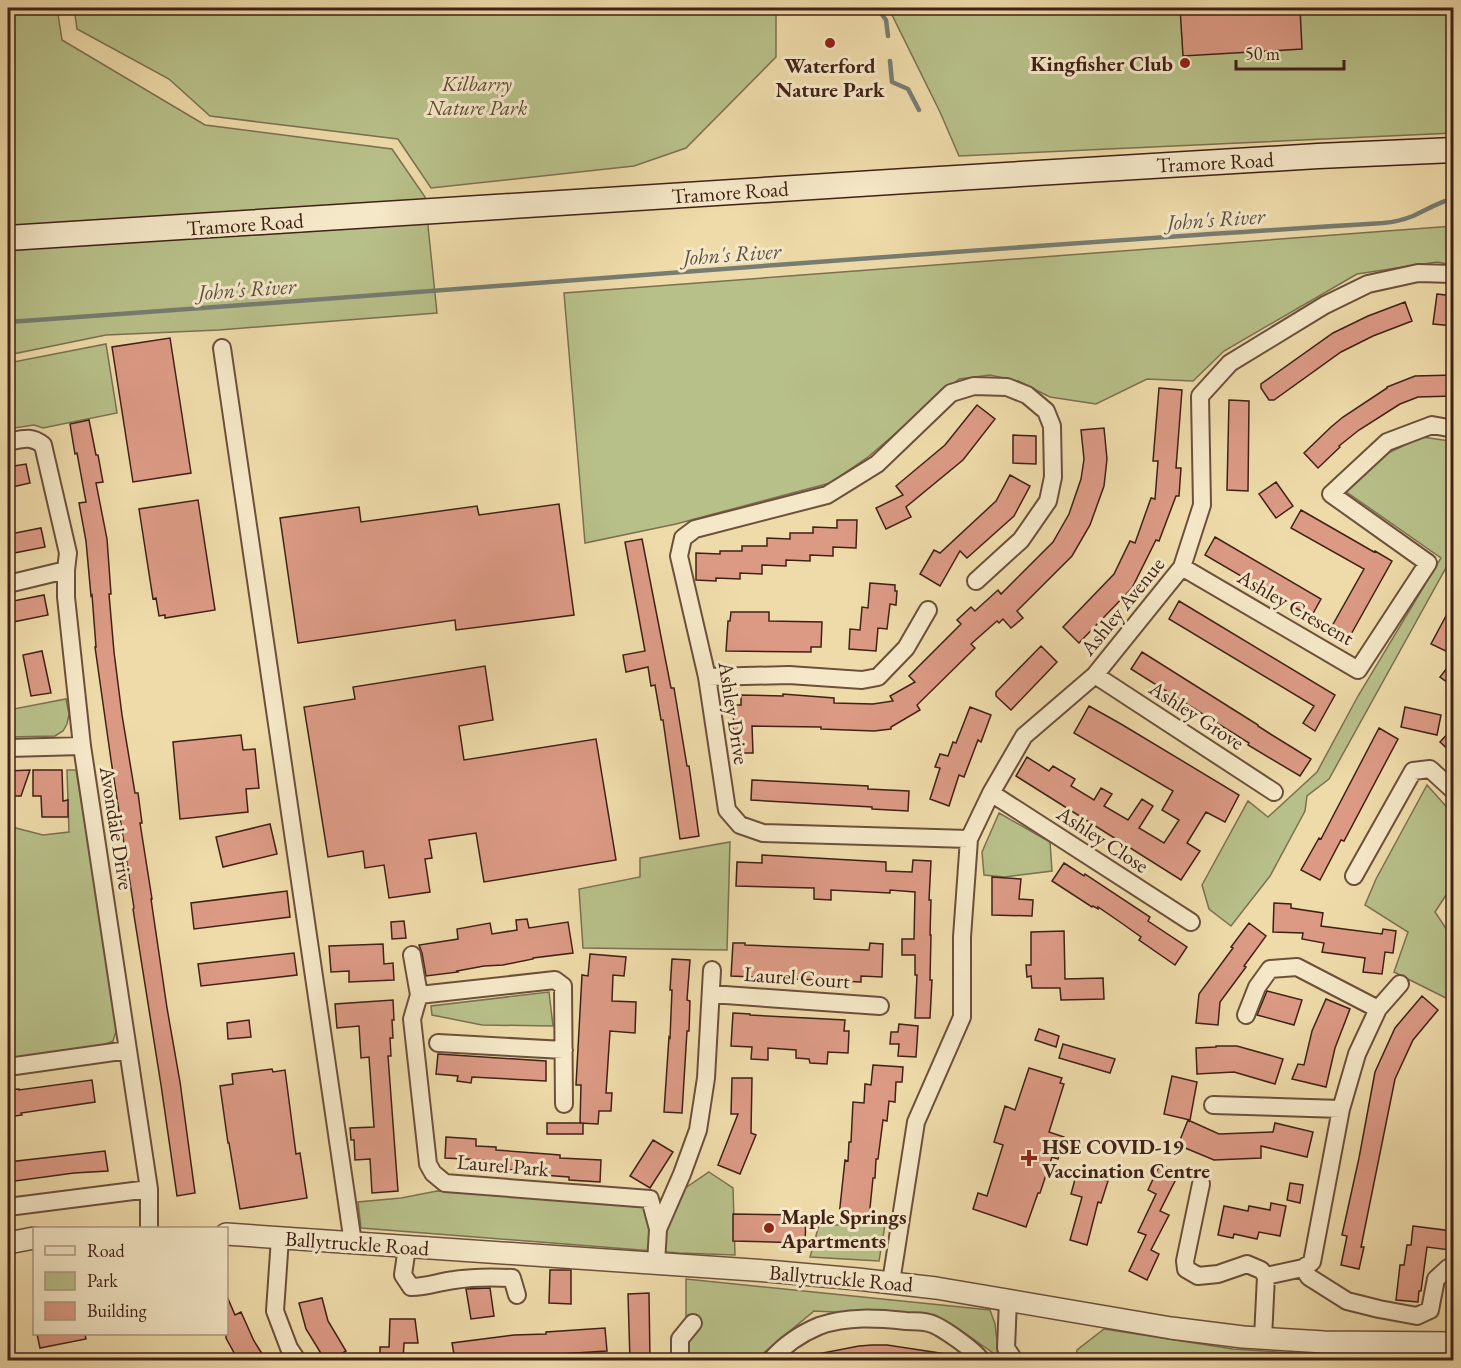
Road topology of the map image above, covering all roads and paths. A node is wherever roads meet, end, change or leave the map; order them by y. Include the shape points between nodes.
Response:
1 (1454, 150) edge
2 (8, 238) edge
3 (1454, 274) edge
4 (222, 348) dead end
5 (1454, 429) edge
6 (8, 442) edge
7 (1182, 567) junction
8 (66, 570) junction
9 (976, 581) dead end
10 (8, 584) edge
11 (928, 610) dead end
12 (1095, 675) junction
13 (707, 677) junction
14 (82, 746) junction
15 (8, 748) edge
16 (1454, 791) edge
17 (1274, 792) dead end
18 (991, 793) junction
19 (969, 839) junction
20 (1354, 876) dead end
21 (1191, 922) dead end
22 (412, 955) dead end
23 (712, 970) dead end
24 (1400, 984) dead end
25 (711, 994) junction
26 (419, 995) junction
27 (880, 1005) dead end
28 (1378, 1009) junction
29 (1246, 1015) dead end
30 (438, 1043) dead end
31 (128, 1050) junction
32 (564, 1050) junction
33 (8, 1068) edge
34 (564, 1104) dead end
35 (1213, 1105) dead end
36 (1341, 1109) junction
37 (1201, 1184) dead end
38 (149, 1189) junction
39 (8, 1207) edge
40 (149, 1227) edge
41 (658, 1229) junction
42 (228, 1234) edge
43 (33, 1238) edge
44 (280, 1238) junction
45 (8, 1243) edge
46 (353, 1243) junction
47 (407, 1247) junction
48 (656, 1263) junction
49 (1303, 1268) junction
50 (1448, 1268) dead end
51 (1266, 1276) junction
52 (891, 1282) junction
53 (517, 1295) dead end
54 (1008, 1300) junction
55 (693, 1323) dead end
56 (1263, 1338) junction
57 (1454, 1343) edge
58 (297, 1360) edge
59 (680, 1360) edge
60 (771, 1360) edge
61 (981, 1360) edge
62 (1014, 1360) edge

1 - 2 main road, Tramore Road
3 - 7 street, Ashley Avenue via 1418,273 1368,284 1325,305 1230,363 1200,396 1203,505
4 - 46 street
5 - 7 street, Ashley Crescent via 1432,425 1387,442 1331,494 1428,563 1358,670
6 - 8 street, Avondale Drive via 26,438 43,445 68,553
7 - 12 street, Ashley Avenue
8 - 10 street
8 - 14 street, Avondale Drive
9 - 13 street, Ashley Drive via 1021,540 1048,501 1053,477 1052,426 1046,411 1027,395 1007,387 974,386 951,393 877,464 827,495 695,529 683,538 679,556
11 - 13 street via 906,648 878,677
12 - 17 street, Ashley Grove
12 - 18 street, Ashley Avenue via 1024,736
13 - 19 street, Ashley Drive via 727,810 740,825 763,833
14 - 15 street
14 - 31 street, Avondale Drive
16 - 20 street via 1430,769 1413,771
18 - 19 street, Ashley Avenue
18 - 21 street, Ashley Close
19 - 52 street via 962,938 962,1017 916,1122
22 - 26 street, Laurel Park
23 - 25 street, Laurel Park
24 - 28 street
25 - 27 street, Laurel Court
25 - 41 street, Laurel Park via 706,1078 698,1130
26 - 32 street via 555,980 563,986
26 - 41 street, Laurel Park via 412,1019 428,1164 433,1173 445,1183 650,1199
28 - 29 street via 1297,967 1270,969 1257,987
28 - 36 street via 1357,1054
30 - 32 street
31 - 33 street
31 - 38 street, Avondale Drive
32 - 34 street
35 - 36 street
36 - 49 street via 1312,1262
37 - 51 street via 1186,1269 1198,1276 1247,1264
38 - 39 street
38 - 40 street, Avondale Drive
41 - 48 street, Laurel Park
42 - 44 street, Ballytruckle Road
43 - 45 street
44 - 46 street, Ballytruckle Road
44 - 58 street via 275,1311
46 - 47 street, Ballytruckle Road
47 - 48 street, Ballytruckle Road
47 - 53 street via 403,1275 411,1287 481,1276 512,1278
48 - 52 street, Ballytruckle Road
49 - 50 street via 1309,1277 1347,1300 1418,1316 1430,1310 1436,1279
49 - 51 street
51 - 56 street
52 - 54 street, Ballytruckle Road
54 - 56 street, Ballytruckle Road via 1171,1328
54 - 62 street via 1006,1348
55 - 59 street via 680,1340
56 - 57 street, Ballytruckle Road
60 - 61 street via 782,1347 820,1326 876,1318 931,1323

